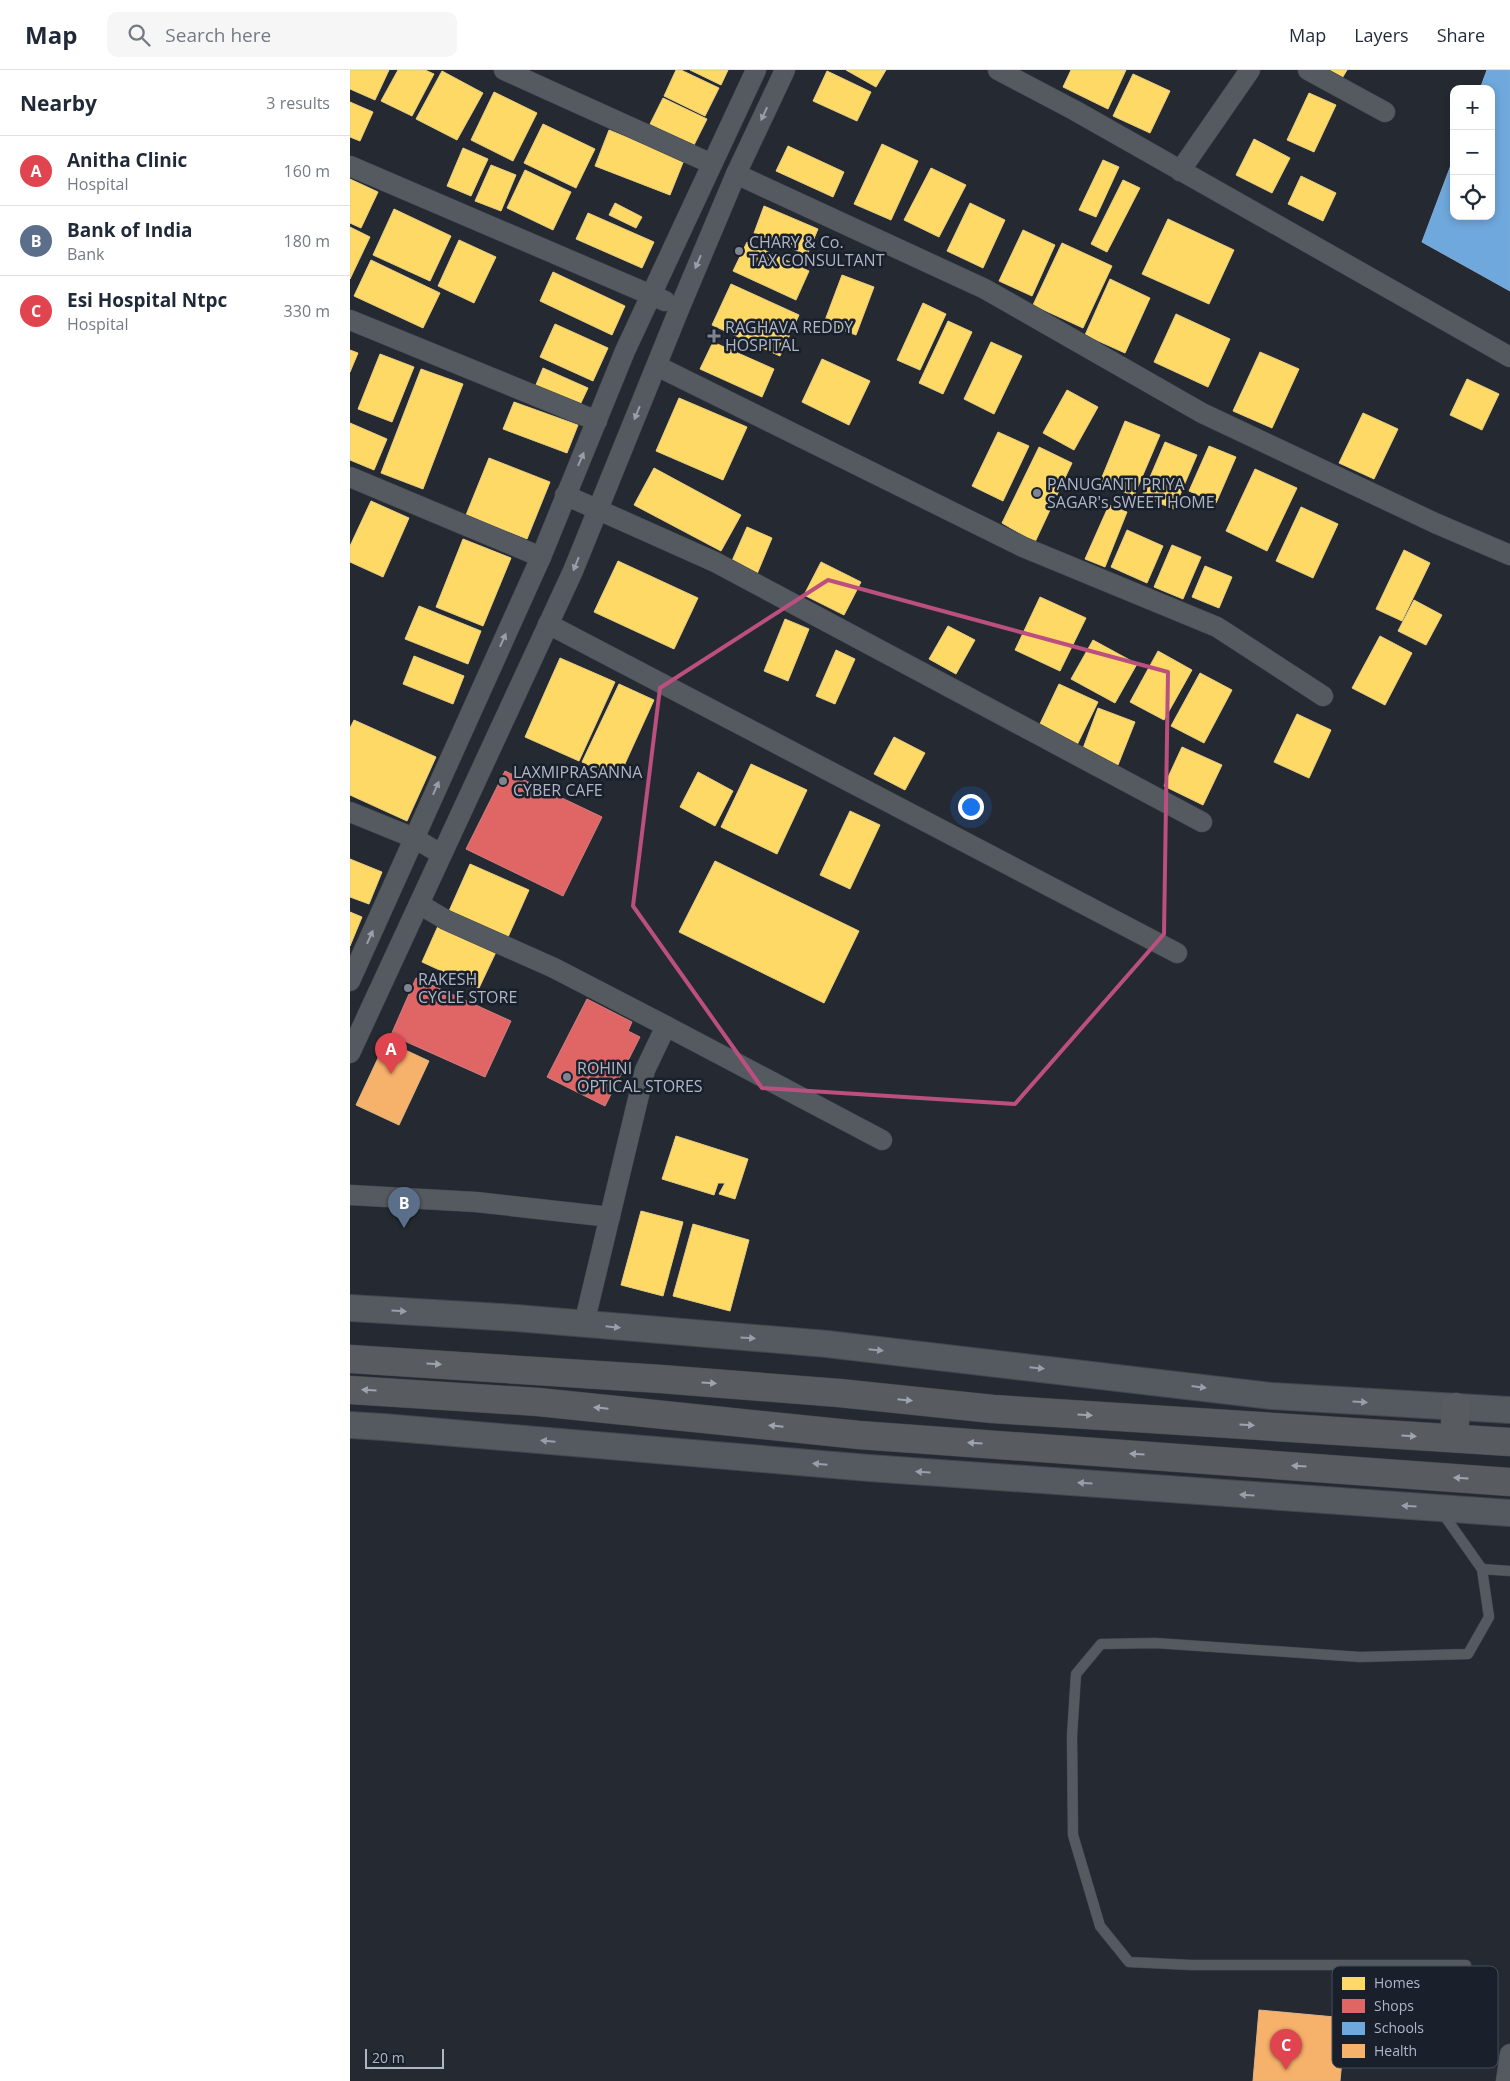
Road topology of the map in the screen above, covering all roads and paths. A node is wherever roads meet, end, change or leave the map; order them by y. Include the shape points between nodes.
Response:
1 (504, 70) edge
2 (756, 70) edge
3 (785, 70) edge
4 (998, 70) edge
5 (1250, 70) edge
6 (1308, 70) edge
7 (1021, 75) edge
8 (1385, 112) dead end
9 (712, 164) junction
10 (350, 166) edge
11 (1180, 171) junction
12 (736, 174) junction
13 (652, 296) junction
14 (680, 306) junction
15 (350, 320) edge
16 (1510, 357) edge
17 (657, 366) junction
18 (597, 422) junction
19 (350, 476) edge
20 (566, 495) junction
21 (598, 510) junction
22 (1510, 555) edge
23 (541, 557) junction
24 (548, 624) junction
25 (1323, 696) dead end
26 (350, 812) edge
27 (1202, 822) dead end
28 (414, 838) junction
29 (441, 854) junction
30 (418, 904) junction
31 (1177, 953) dead end
32 (350, 981) edge
33 (666, 1026) junction
34 (350, 1053) edge
35 (882, 1140) dead end
36 (350, 1195) edge
37 (610, 1217) junction
38 (350, 1308) edge
39 (584, 1324) junction
40 (350, 1359) edge
41 (350, 1390) edge
42 (1456, 1407) junction
43 (1510, 1410) edge
44 (350, 1425) edge
45 (1454, 1438) junction
46 (1510, 1442) edge
47 (1510, 1482) edge
48 (1438, 1508) junction
49 (1510, 1513) edge
50 (1482, 1569) junction
51 (1510, 1571) edge
52 (1466, 1965) dead end
53 (1510, 2054) edge
54 (1506, 2081) edge

1 - 9 street
2 - 9 street
3 -> 12 street
4 - 7 street
5 - 11 street
6 - 8 street
7 - 11 street
9 - 13 street
10 - 13 street
11 - 16 street
12 -> 14 street
12 - 22 street via 985,290 1202,413
13 - 14 street
13 - 18 street via 625,351
14 - 17 street
15 - 18 street
17 -> 21 street
17 - 25 street via 1023,547 1217,627
20 -> 18 street
19 - 23 street
20 - 21 street
20 - 23 street
21 -> 24 street
21 - 27 street via 715,562
28 -> 23 street
24 - 29 street
24 - 31 street
26 - 28 street
28 - 29 street
32 -> 28 street
29 - 30 street
30 - 33 street via 446,920 554,968
30 - 34 street
33 - 35 street
33 - 37 street via 645,1070
36 - 37 street via 476,1202
37 - 39 street
38 -> 39 street
39 -> 42 street via 827,1344 1272,1396
40 -> 45 highway via 661,1379 993,1409
47 -> 41 highway via 859,1434 538,1402
42 - 43 street
42 - 45 highway
48 -> 44 street via 868,1468
45 - 46 highway
48 - 49 street
48 - 50 lane
50 - 51 lane
50 - 52 lane via 1489,1617 1468,1654 1360,1657 1154,1642 1101,1644 1076,1674 1072,1736 1073,1835 1100,1926 1129,1962
53 - 54 street

